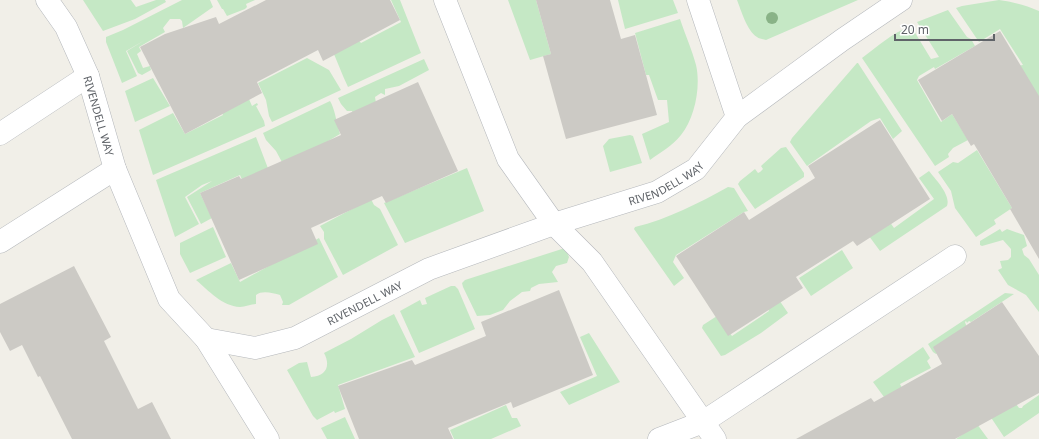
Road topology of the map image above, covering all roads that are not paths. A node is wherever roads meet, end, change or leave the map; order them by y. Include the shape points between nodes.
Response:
1 (47, 0) edge
2 (446, 0) edge
3 (698, 0) edge
4 (901, 0) edge
5 (88, 76) junction
6 (737, 117) junction
7 (0, 134) edge
8 (115, 169) junction
9 (554, 224) junction
10 (0, 242) edge
11 (955, 256) dead end
12 (206, 339) junction
13 (709, 431) edge
14 (268, 439) edge
15 (659, 439) edge

1 - 5 street, RIVENDELL WAY via 66,27
2 - 9 street via 508,158
3 - 6 street
4 - 6 street, RIVENDELL WAY
5 - 7 street
5 - 8 street, RIVENDELL WAY
6 - 9 street, RIVENDELL WAY via 696,168 657,192
8 - 10 street
8 - 12 street, RIVENDELL WAY via 169,299
9 - 12 street, RIVENDELL WAY via 429,269 295,338 255,348
9 - 13 street via 592,262
11 - 13 street
12 - 14 street
13 - 15 street

